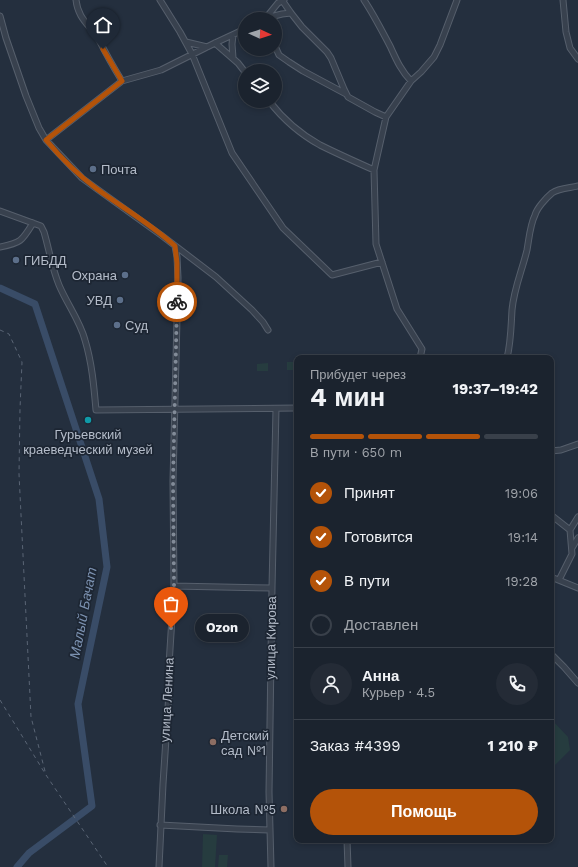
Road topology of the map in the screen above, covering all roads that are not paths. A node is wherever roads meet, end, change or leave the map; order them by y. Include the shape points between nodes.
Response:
1 (76, 0) edge
2 (160, 0) edge
3 (282, 0) edge
4 (364, 0) edge
5 (457, 0) edge
6 (563, 0) edge
7 (271, 12) edge
8 (291, 13) junction
9 (282, 14) edge
10 (0, 16) edge
11 (238, 32) edge
12 (233, 35) junction
13 (186, 42) junction
14 (215, 43) junction
15 (207, 47) junction
16 (192, 54) junction
17 (280, 56) edge
18 (233, 58) junction
19 (578, 59) edge
20 (238, 64) edge
21 (122, 81) junction
22 (411, 81) junction
23 (346, 94) junction
24 (275, 108) edge
25 (386, 117) junction
26 (46, 140) junction
27 (374, 170) junction
28 (578, 186) edge
29 (0, 211) edge
30 (33, 223) junction
31 (175, 246) junction
32 (0, 247) edge
33 (382, 262) junction
34 (268, 330) dead end
35 (421, 355) edge
36 (507, 355) edge
37 (294, 408) edge
38 (276, 409) junction
39 (175, 410) junction
40 (578, 444) edge
41 (554, 451) edge
42 (554, 517) edge
43 (578, 517) edge
44 (570, 530) junction
45 (578, 538) edge
46 (572, 549) junction
47 (554, 578) edge
48 (559, 580) junction
49 (174, 586) junction
50 (272, 588) junction
51 (578, 588) edge
52 (554, 657) edge
53 (578, 683) edge
54 (160, 825) junction
55 (269, 830) junction
56 (347, 843) edge
57 (159, 867) edge
58 (271, 867) edge
59 (348, 867) edge

1 - 21 street via 80,16 98,39
2 - 13 street
3 - 7 street
3 - 8 street
4 - 22 street via 399,66
5 - 22 street via 434,57
6 - 19 street via 570,48
8 - 9 street
8 - 23 street via 327,52
10 - 26 street via 26,96
11 - 12 street
12 - 14 street
12 - 18 street
13 - 15 street
13 - 16 street
14 - 15 street
14 - 18 street
15 - 16 street
16 - 21 street via 160,70
16 - 33 street via 232,153 283,228 332,275
17 - 23 street
18 - 20 street
21 - 26 street
22 - 25 street
23 - 25 street
24 - 27 street via 314,141
25 - 27 street
26 - 31 street via 82,178
27 - 33 street via 376,244
28 - 36 street via 552,193 534,216 514,297
29 - 30 street
30 - 32 street via 19,242
30 - 39 street via 41,226 44,232 58,282 81,328 92,374 96,410
31 - 34 street via 238,296
31 - 39 street, улица Ленина via 178,278
33 - 35 street via 397,308 422,349
37 - 38 street
38 - 39 street
38 - 50 street, улица Кирова
39 - 49 street, улица Ленина
40 - 41 street
42 - 44 street
43 - 44 street
44 - 46 street
45 - 46 street
46 - 48 street via 571,557
47 - 48 street
48 - 51 street
49 - 50 street
49 - 54 street, улица Ленина
50 - 55 street, улица Кирова
52 - 53 street
54 - 55 street
54 - 57 street, улица Ленина
55 - 58 street, улица Кирова
56 - 59 street

